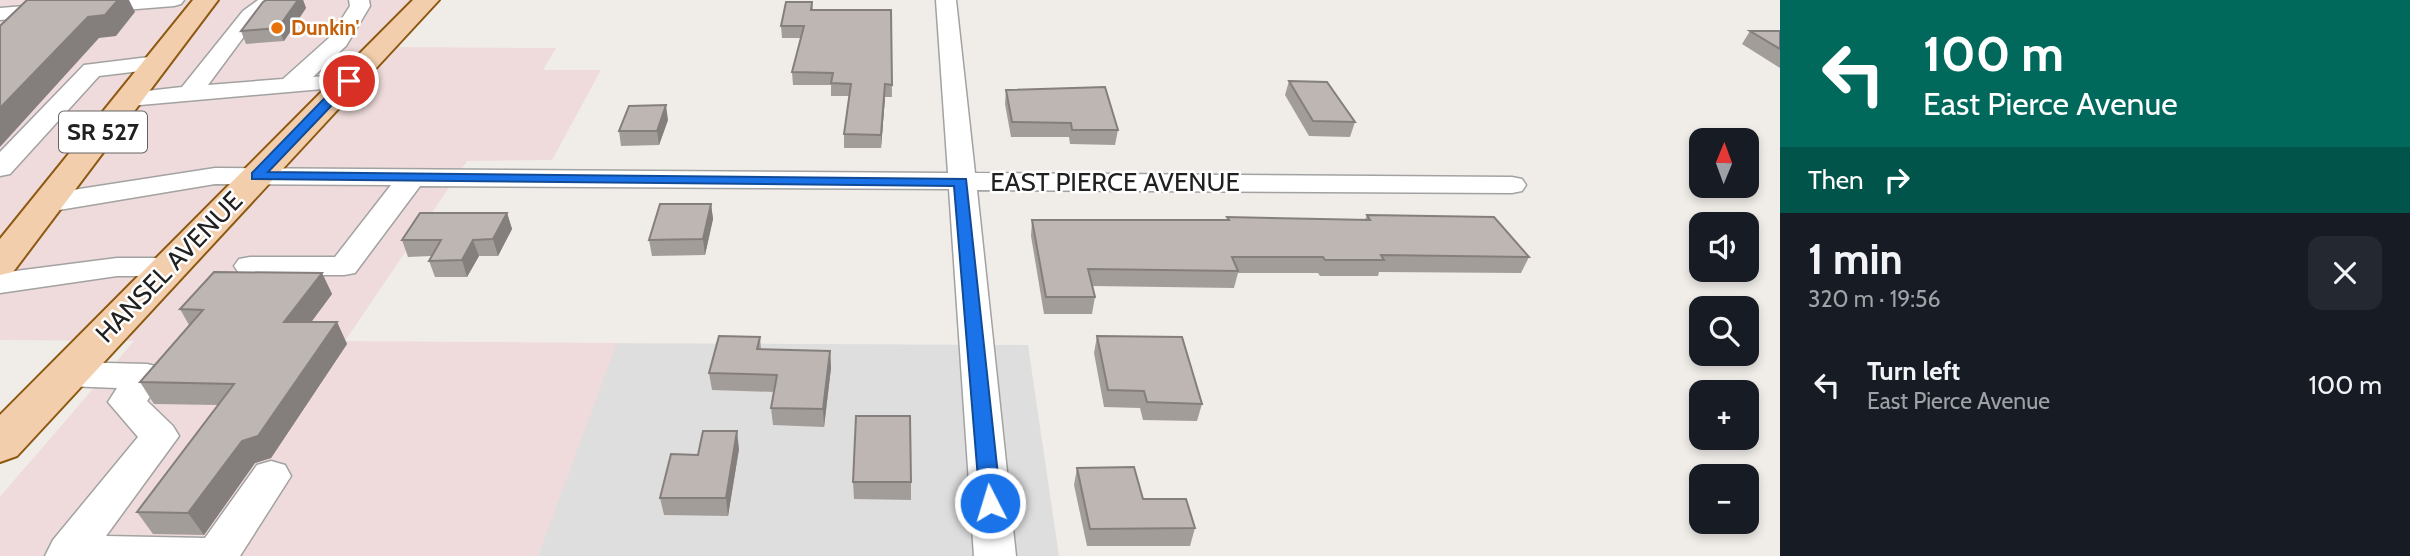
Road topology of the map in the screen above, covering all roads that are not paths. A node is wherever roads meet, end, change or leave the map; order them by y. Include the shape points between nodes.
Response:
1 (174, 0) edge
2 (206, 0) edge
3 (276, 0) edge
4 (286, 0) edge
5 (359, 0) edge
6 (427, 0) edge
7 (946, 0) edge
8 (0, 15) edge
9 (215, 61) junction
10 (157, 63) junction
11 (349, 81) junction
12 (291, 85) junction
13 (190, 93) junction
14 (129, 99) junction
15 (0, 168) edge
16 (257, 176) junction
17 (412, 177) junction
18 (961, 182) junction
19 (1511, 184) dead end
20 (47, 203) junction
21 (12, 235) edge
22 (0, 264) edge
23 (250, 266) dead end
24 (169, 267) junction
25 (0, 283) edge
26 (67, 374) junction
27 (0, 444) edge
28 (271, 476) dead end
29 (67, 555) edge
30 (210, 556) edge
31 (216, 556) edge
32 (995, 556) edge

1 - 8 street
2 - 10 main road, SR 527
3 - 9 street via 250,15
4 - 9 street via 265,8 236,50
5 - 12 street via 360,6 338,41
6 - 11 main road, HANSEL AVENUE
7 - 18 street
9 - 13 street
10 - 14 main road, SR 527
10 - 15 street via 92,70
11 - 12 street
11 - 16 main road, HANSEL AVENUE
12 - 13 street
13 - 14 street
14 - 20 main road, SR 527
16 - 17 street, EAST PIERCE AVENUE
16 - 20 street, EAST PIERCE AVENUE via 215,176
16 - 24 main road, HANSEL AVENUE
17 - 18 street, EAST PIERCE AVENUE
17 - 23 street via 344,266
18 - 19 street, EAST PIERCE AVENUE
18 - 32 street
20 - 21 main road, SR 527
21 - 22 main road, SR 527
24 - 25 street via 117,267
24 - 26 main road, HANSEL AVENUE
26 - 27 main road, HANSEL AVENUE
26 - 29 street via 147,376 126,402 160,436
28 - 31 street
29 - 30 street

